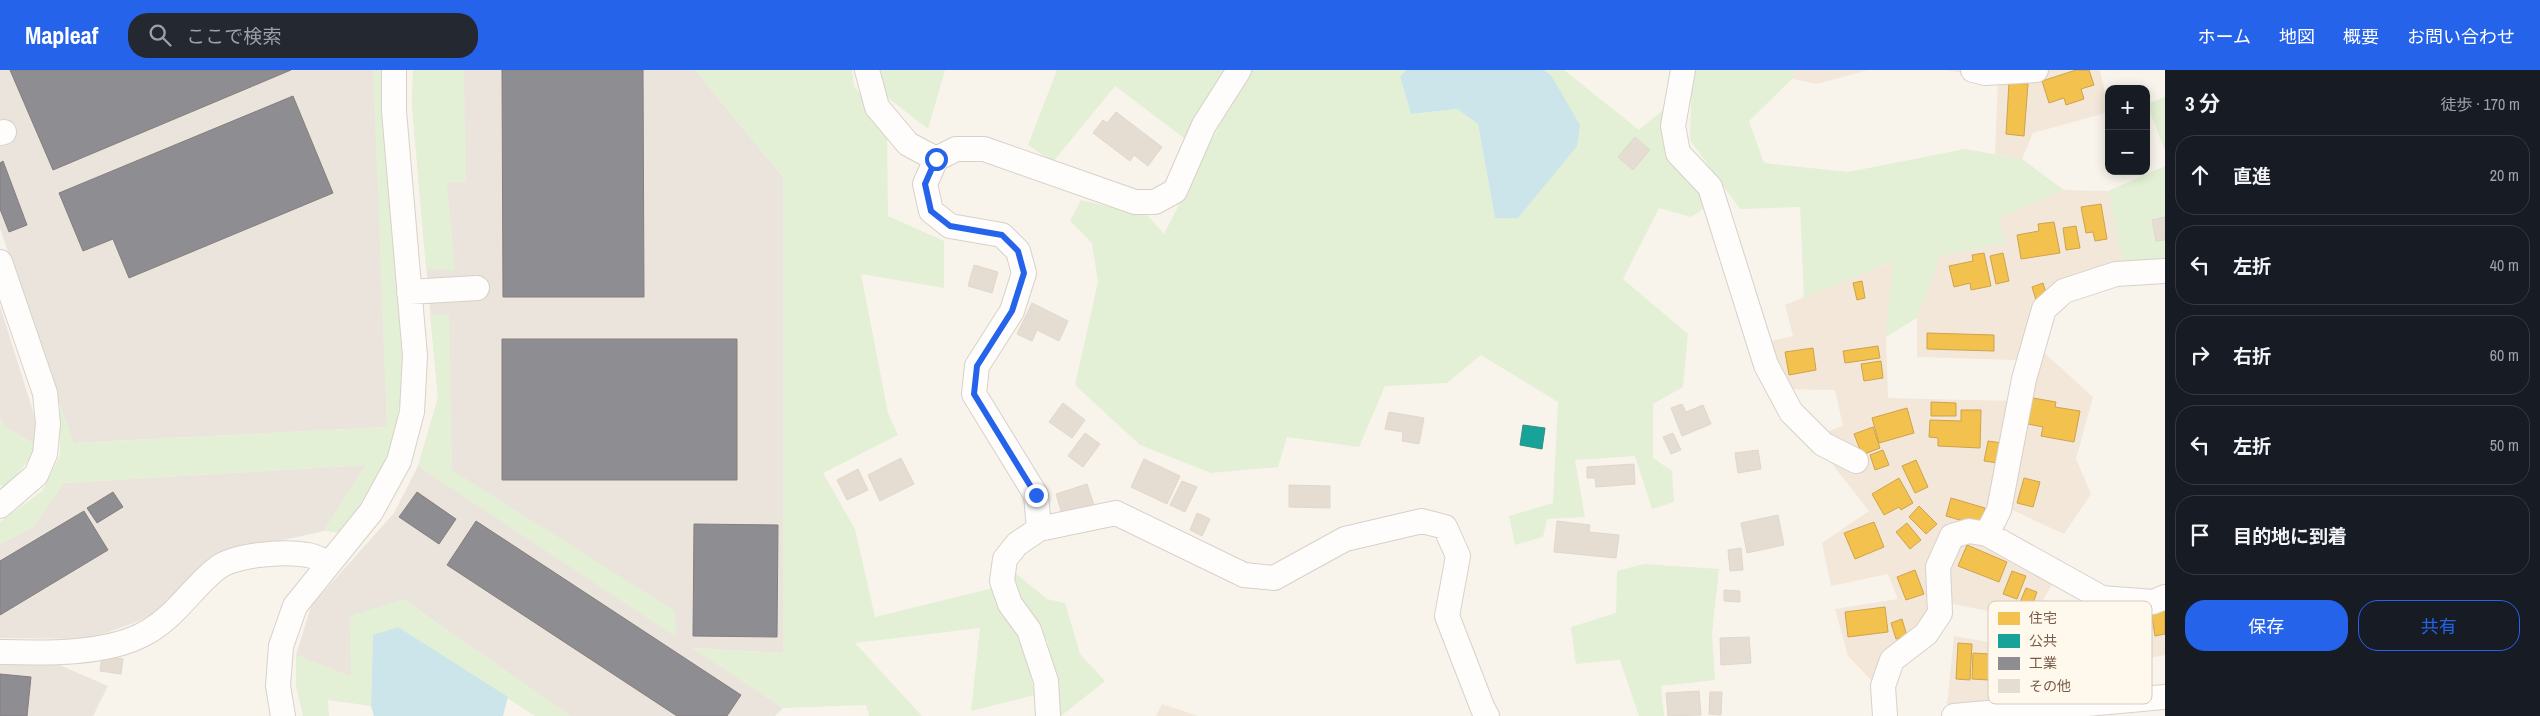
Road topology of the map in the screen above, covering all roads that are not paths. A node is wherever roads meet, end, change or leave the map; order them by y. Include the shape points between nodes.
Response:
1 (394, 70) edge
2 (867, 70) edge
3 (1239, 70) edge
4 (1683, 70) edge
5 (1973, 70) edge
6 (2036, 70) edge
7 (936, 159) junction
8 (0, 262) edge
9 (2165, 270) edge
10 (477, 288) dead end
11 (409, 292) junction
12 (1856, 461) dead end
13 (0, 506) edge
14 (1038, 529) junction
15 (1987, 534) junction
16 (329, 563) junction
17 (2165, 597) edge
18 (2140, 601) edge
19 (2152, 602) edge
20 (0, 652) edge
21 (2165, 697) edge
22 (2152, 698) edge
23 (2087, 704) edge
24 (284, 716) edge
25 (1048, 716) edge
26 (1487, 716) edge
27 (1885, 716) edge
28 (1954, 716) edge

1 - 11 street via 394,111
2 - 7 street via 877,107 908,144
3 - 7 street via 1204,125 1176,191 1155,202 1135,202 984,149 956,148
4 - 12 street via 1674,126 1678,153 1710,187 1766,365 1792,412 1823,444
5 - 6 street via 1985,74
7 - 14 street via 925,184 931,211 950,226 1002,235 1018,251 1024,273 1012,311 977,366 974,394 1036,495
8 - 13 street via 44,393 48,424 45,454 36,474
9 - 15 street via 2116,274 2064,291 2044,309 2024,379 1999,510
10 - 11 street
11 - 16 street via 415,356 412,412 399,461 370,512
14 - 25 street via 1017,544 1005,559 1002,581 1010,604 1029,630 1046,681
14 - 26 street via 1116,513 1244,575 1274,578 1345,539 1422,521 1445,527 1458,556 1447,616
15 - 18 street via 2102,598
15 - 27 street via 1969,532 1952,536 1938,567 1940,612 1926,634 1892,660 1883,686
16 - 20 street via 309,555 278,553 235,560 217,568 170,617 142,635 102,647 55,653
16 - 24 street via 295,606 281,646 278,686
17 - 19 street
21 - 22 street
23 - 28 street

